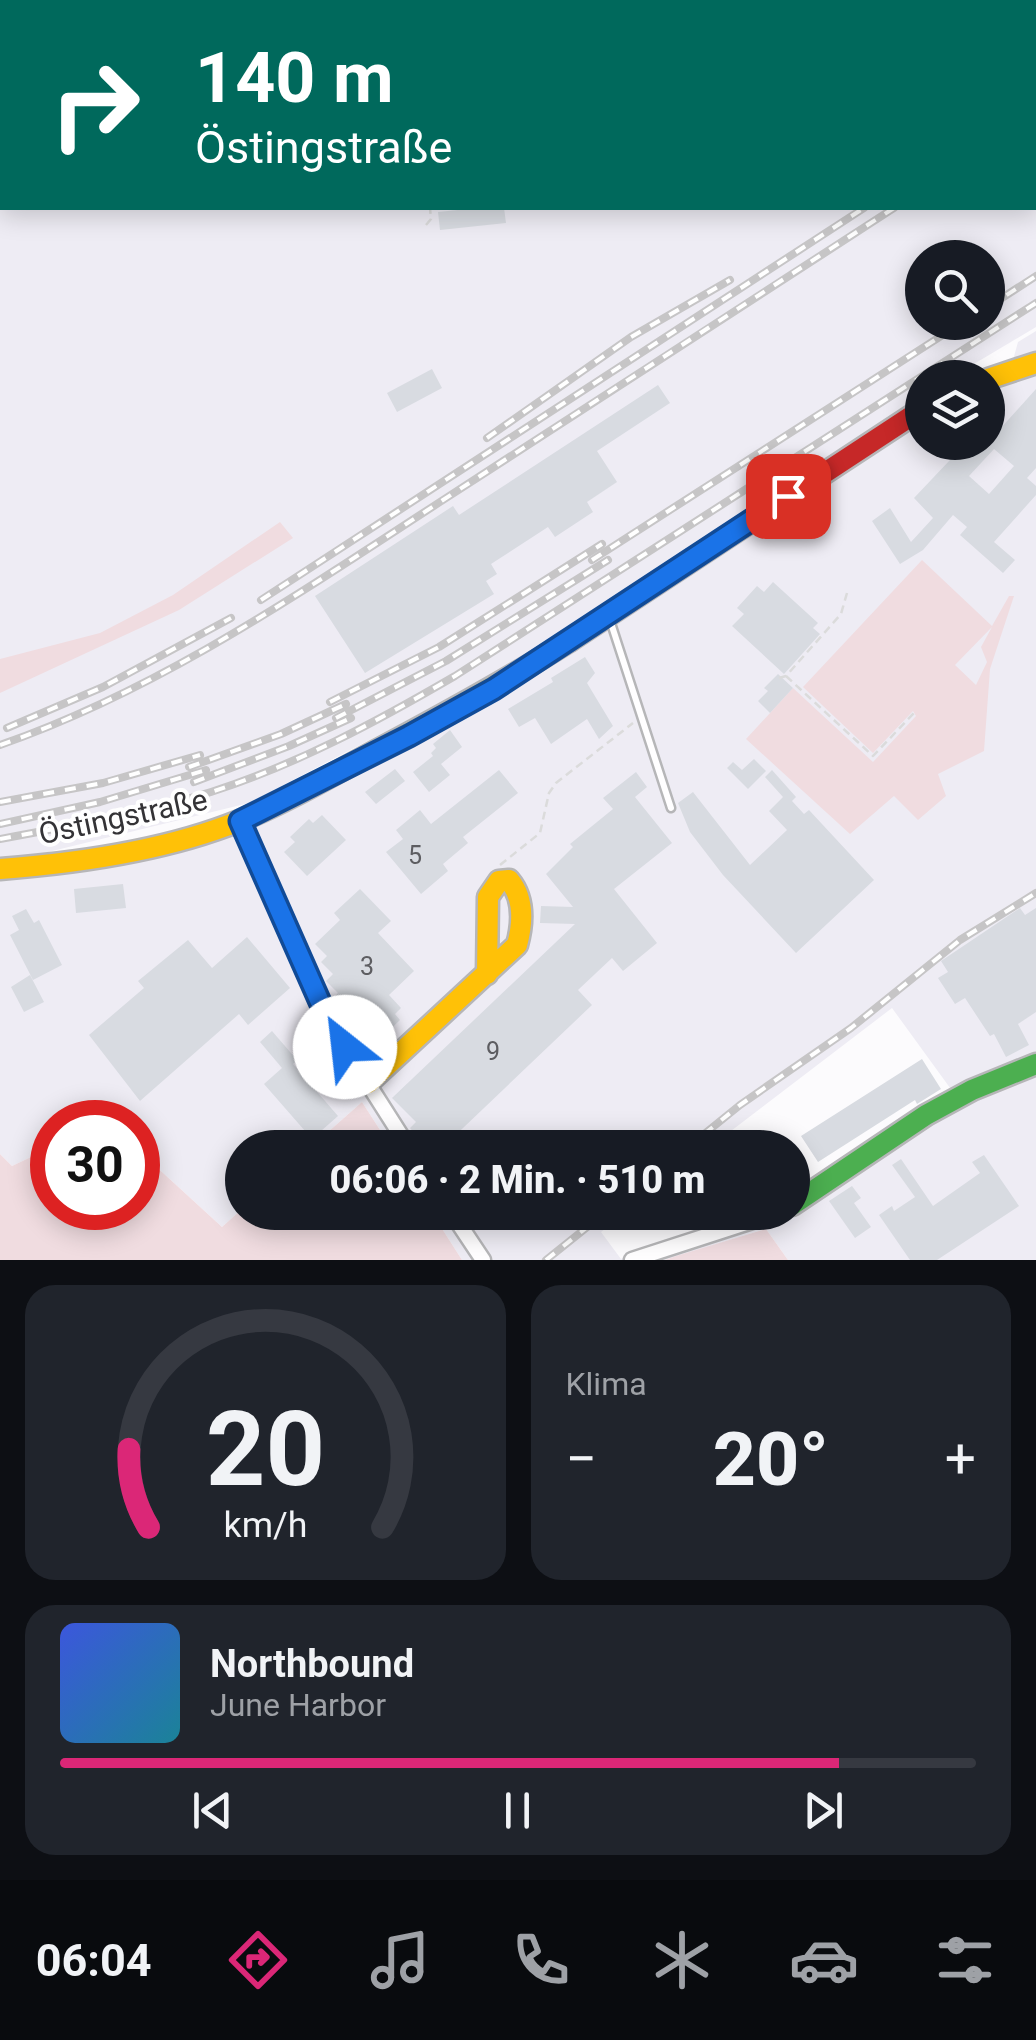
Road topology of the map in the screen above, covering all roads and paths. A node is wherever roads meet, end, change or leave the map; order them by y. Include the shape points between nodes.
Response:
1 (430, 210) edge
2 (426, 225) dead end
3 (1036, 363) edge
4 (1005, 373) edge
5 (905, 420) edge
6 (847, 593) dead end
7 (608, 616) junction
8 (786, 676) junction
9 (779, 678) dead end
10 (914, 713) dead end
11 (672, 808) dead end
12 (240, 821) junction
13 (0, 869) edge
14 (487, 974) dead end
15 (1036, 1064) edge
16 (368, 1084) junction
17 (397, 1130) edge
18 (810, 1193) edge
19 (463, 1230) edge
20 (724, 1230) edge
21 (482, 1260) edge
22 (632, 1260) edge

1 - 2 path
3 - 4 street
5 - 7 street, Östingstraße
6 - 8 path via 841,614
7 - 11 lane
7 - 12 street, Östingstraße via 441,719
8 - 9 path
8 - 10 path via 872,756
12 - 13 street, Östingstraße via 67,864
12 - 16 street via 330,1024
14 - 16 street
15 - 18 street via 926,1115
16 - 17 street
19 - 21 street
20 - 22 street

